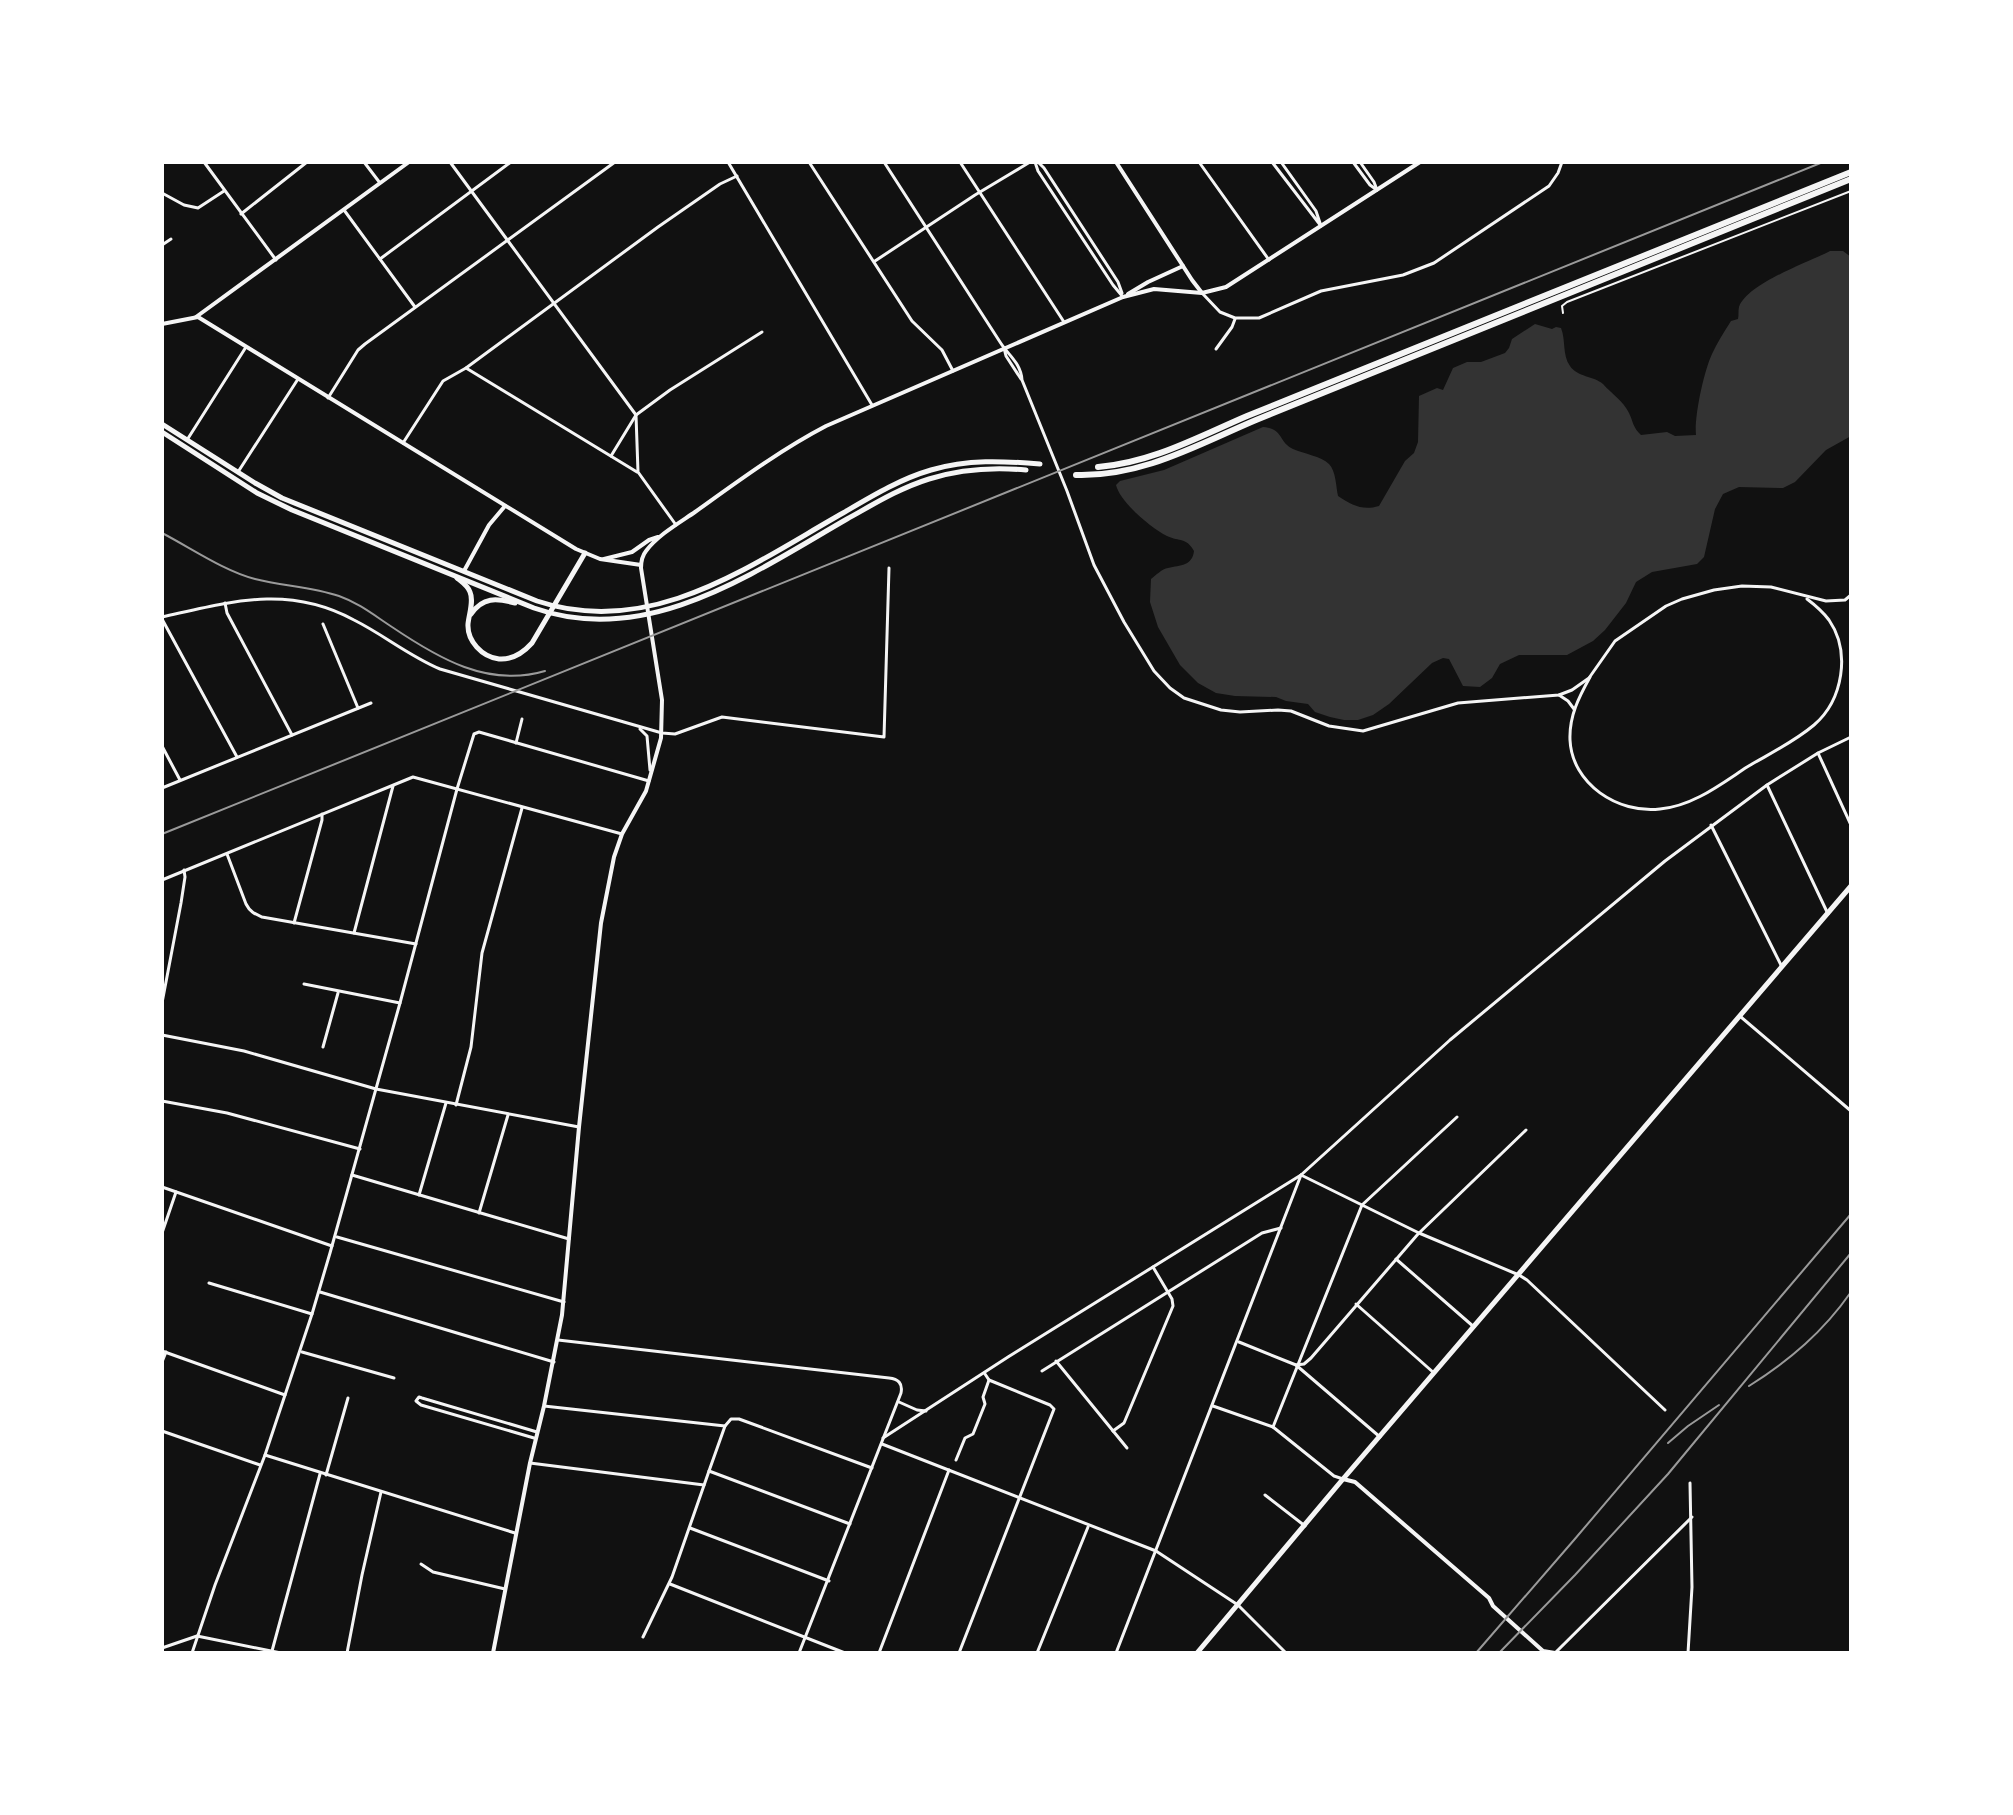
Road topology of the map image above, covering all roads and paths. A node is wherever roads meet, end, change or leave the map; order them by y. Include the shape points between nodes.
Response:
1 (204, 162) edge
2 (307, 162) edge
3 (364, 162) edge
4 (409, 162) edge
5 (450, 162) edge
6 (511, 162) edge
7 (615, 162) edge
8 (728, 162) edge
9 (809, 162) edge
10 (884, 162) edge
11 (960, 162) edge
12 (1034, 162) edge
13 (1116, 162) edge
14 (1199, 162) edge
15 (1272, 162) edge
16 (1281, 162) edge
17 (1353, 162) edge
18 (1360, 162) edge
19 (1420, 162) edge
20 (1562, 162) edge
21 (1851, 172) edge
22 (737, 176) junction
23 (1851, 179) edge
24 (380, 183) junction
25 (1377, 190) junction
26 (224, 191) junction
27 (472, 191) junction
28 (1851, 191) edge
29 (162, 193) edge
30 (980, 193) junction
31 (1064, 199) junction
32 (1058, 202) junction
33 (344, 210) junction
34 (241, 214) junction
35 (1321, 226) junction
36 (926, 227) junction
37 (171, 239) dead end
38 (507, 240) junction
39 (162, 245) edge
40 (1097, 249) junction
41 (1091, 253) junction
42 (380, 259) junction
43 (276, 260) junction
44 (1269, 260) junction
45 (874, 262) junction
46 (1183, 266) junction
47 (1202, 293) junction
48 (1123, 297) junction
49 (553, 303) junction
50 (415, 307) junction
51 (1563, 313) dead end
52 (196, 317) junction
53 (1235, 318) junction
54 (1064, 322) junction
55 (162, 324) edge
56 (762, 332) dead end
57 (246, 347) junction
58 (1004, 348) junction
59 (1216, 349) dead end
60 (466, 368) junction
61 (953, 371) junction
62 (298, 379) junction
63 (328, 398) junction
64 (872, 405) junction
65 (636, 415) junction
66 (162, 424) edge
67 (162, 432) edge
68 (187, 440) junction
69 (402, 443) junction
70 (611, 456) junction
71 (1040, 464) dead end
72 (1098, 467) dead end
73 (1026, 470) dead end
74 (238, 472) junction
75 (638, 472) junction
76 (1076, 475) dead end
77 (505, 506) junction
78 (676, 525) junction
79 (664, 534) junction
80 (585, 553) junction
81 (600, 559) junction
82 (641, 565) junction
83 (889, 568) dead end
84 (463, 572) junction
85 (453, 575) junction
86 (1851, 595) edge
87 (1806, 598) junction
88 (225, 603) junction
89 (534, 608) junction
90 (162, 618) edge
91 (469, 619) junction
92 (323, 624) dead end
93 (1592, 674) junction
94 (1559, 695) junction
95 (371, 703) dead end
96 (358, 708) junction
97 (1574, 709) junction
98 (522, 719) dead end
99 (637, 727) junction
100 (662, 733) junction
101 (292, 735) junction
102 (1851, 737) edge
103 (516, 743) junction
104 (162, 746) edge
105 (1818, 753) junction
106 (237, 757) junction
107 (650, 778) junction
108 (180, 780) junction
109 (393, 785) junction
110 (1767, 785) junction
111 (162, 788) edge
112 (457, 789) junction
113 (522, 808) junction
114 (322, 814) junction
115 (1711, 825) junction
116 (1851, 825) edge
117 (622, 834) junction
118 (227, 854) junction
119 (184, 870) junction
120 (162, 880) edge
121 (1851, 886) edge
122 (1828, 914) junction
123 (294, 923) junction
124 (354, 933) junction
125 (416, 944) junction
126 (1782, 966) junction
127 (304, 984) dead end
128 (339, 992) junction
129 (162, 1003) edge
130 (400, 1003) junction
131 (1741, 1017) junction
132 (162, 1035) edge
133 (323, 1047) dead end
134 (376, 1089) junction
135 (162, 1101) edge
136 (446, 1102) junction
137 (456, 1105) junction
138 (1851, 1111) edge
139 (508, 1115) junction
140 (1457, 1117) dead end
141 (579, 1127) junction
142 (1526, 1130) dead end
143 (360, 1149) junction
144 (352, 1175) junction
145 (1301, 1175) junction
146 (162, 1187) edge
147 (176, 1192) junction
148 (419, 1195) junction
149 (1362, 1205) junction
150 (479, 1213) junction
151 (1281, 1228) junction
152 (162, 1233) edge
153 (1419, 1233) junction
154 (335, 1236) junction
155 (569, 1239) junction
156 (332, 1246) junction
157 (1396, 1259) junction
158 (1153, 1267) junction
159 (1519, 1275) junction
160 (209, 1283) dead end
161 (319, 1291) junction
162 (1167, 1291) junction
163 (564, 1302) junction
164 (1356, 1304) junction
165 (312, 1314) junction
166 (1474, 1327) junction
167 (558, 1340) junction
168 (1238, 1341) junction
169 (164, 1352) edge
170 (300, 1352) junction
171 (1056, 1361) junction
172 (162, 1362) edge
173 (554, 1362) junction
174 (1296, 1365) junction
175 (1042, 1371) dead end
176 (1434, 1373) junction
177 (985, 1374) junction
178 (394, 1378) dead end
179 (989, 1380) junction
180 (285, 1395) junction
181 (348, 1398) dead end
182 (898, 1401) junction
183 (544, 1406) junction
184 (1213, 1406) junction
185 (456, 1408) junction
186 (1665, 1410) dead end
187 (926, 1411) junction
188 (454, 1414) junction
189 (494, 1419) junction
190 (492, 1425) junction
191 (725, 1426) junction
192 (1273, 1427) junction
193 (162, 1431) edge
194 (1113, 1431) junction
195 (536, 1435) junction
196 (1380, 1437) junction
197 (883, 1438) junction
198 (881, 1443) junction
199 (1127, 1448) dead end
200 (265, 1455) junction
201 (956, 1460) dead end
202 (530, 1463) junction
203 (260, 1465) junction
204 (872, 1468) junction
205 (949, 1470) junction
206 (709, 1471) junction
207 (323, 1474) junction
208 (1343, 1479) junction
209 (1690, 1483) dead end
210 (704, 1485) junction
211 (381, 1492) junction
212 (1265, 1495) dead end
213 (1020, 1498) junction
214 (1692, 1517) junction
215 (850, 1524) junction
216 (1089, 1526) junction
217 (1305, 1526) junction
218 (690, 1528) junction
219 (515, 1533) junction
220 (1156, 1551) junction
221 (421, 1564) dead end
222 (829, 1581) junction
223 (669, 1584) junction
224 (505, 1589) junction
225 (1238, 1605) junction
226 (197, 1636) junction
227 (643, 1637) dead end
228 (805, 1638) junction
229 (162, 1648) edge
230 (272, 1651) edge
231 (192, 1653) edge
232 (281, 1653) edge
233 (347, 1653) edge
234 (493, 1653) edge
235 (799, 1653) edge
236 (845, 1653) edge
237 (879, 1653) edge
238 (959, 1653) edge
239 (1037, 1653) edge
240 (1116, 1653) edge
241 (1197, 1653) edge
242 (1286, 1653) edge
243 (1555, 1653) edge
244 (1688, 1653) edge

1 - 26 street
2 - 34 street
3 - 24 street
4 - 24 main road
5 - 27 street
6 - 27 street
7 - 38 street
8 - 22 street
9 - 45 street
10 - 36 street
11 - 30 street
12 - 30 street
12 - 31 street
12 - 32 street
13 - 46 main road
14 - 44 street
15 - 35 street
16 - 35 street
17 - 25 street
18 - 25 street
19 - 25 main road
20 - 53 street via 1549,186 1434,263 1403,275 1321,291 1259,318
21 - 72 highway via 1165,452
22 - 49 street
22 - 64 street
23 - 76 highway via 1159,462 1122,472
24 - 33 main road
25 - 35 main road
26 - 29 street via 198,208
26 - 34 street
27 - 38 street
27 - 42 street
28 - 51 lane via 1567,302
30 - 36 street
30 - 54 street
31 - 32 street
31 - 40 street
32 - 41 street
33 - 42 street
33 - 43 main road
34 - 43 street
35 - 44 main road
36 - 45 street
36 - 58 street
37 - 39 street
38 - 49 street
38 - 50 street
40 - 41 street
40 - 48 street
41 - 48 street
42 - 50 street
43 - 52 main road
44 - 47 main road via 1226,287
45 - 61 street
46 - 47 main road
46 - 48 main road
47 - 48 main road via 1154,289
47 - 53 street via 1220,312
48 - 54 main road
49 - 60 street
49 - 65 street
50 - 63 street via 360,348
52 - 55 main road
52 - 57 main road
53 - 59 street
54 - 58 main road
56 - 65 street
57 - 62 main road
57 - 68 street
58 - 61 main road
58 - 94 street via 1022,380 1094,565 1154,671 1184,698 1221,710 1291,711 1329,726 1363,731 1458,703
60 - 69 street via 443,381
60 - 70 street
61 - 64 main road
62 - 63 main road
62 - 74 street
63 - 69 main road
64 - 78 main road via 805,437
65 - 70 street
65 - 75 street
66 - 68 main road
67 - 85 main road via 283,506
68 - 74 main road
69 - 77 main road
70 - 75 street
71 - 84 main road via 972,462 933,469 888,488 726,578 641,610 566,609
73 - 89 main road via 977,469 920,482 734,582 654,613 589,619
74 - 84 main road via 297,505
75 - 78 street
77 - 80 main road
77 - 84 main road
78 - 79 main road
79 - 81 main road via 632,552
79 - 82 main road via 645,552
80 - 81 main road
80 - 91 main road via 525,651 498,659 482,652 469,631
81 - 82 main road
82 - 100 main road via 662,700
83 - 100 street via 884,737 722,717 675,734
85 - 89 main road
85 - 91 main road via 470,591
86 - 87 street via 1836,601
87 - 93 street via 1771,587 1742,586 1682,599 1615,641
87 - 97 street via 1829,620 1840,648 1840,681 1830,705 1806,731 1697,798 1650,810 1607,798 1588,782 1573,757
88 - 90 street
88 - 99 street via 258,598 302,602 343,614 440,669
88 - 101 street
89 - 91 main road via 489,600
90 - 106 street
92 - 96 street
93 - 94 street
93 - 97 street
94 - 97 street
95 - 96 street
96 - 101 street
98 - 103 street
99 - 100 street
99 - 107 street via 647,736
100 - 107 main road
101 - 106 street
102 - 105 street
103 - 107 street
103 - 112 street via 475,733
104 - 108 street
105 - 110 street
105 - 116 street
106 - 108 street
107 - 117 main road
108 - 111 street
109 - 112 street via 417,777
109 - 114 street
109 - 124 street
110 - 115 street
110 - 122 street
112 - 113 street
112 - 125 street
113 - 117 street
113 - 137 street via 482,953 471,1047
114 - 118 street
114 - 123 street
115 - 126 street
115 - 145 street via 1450,1040
117 - 141 main road via 601,923
118 - 119 street
118 - 123 street via 249,910
119 - 120 street
119 - 129 street
121 - 122 main road
122 - 126 main road
123 - 124 street
124 - 125 street
125 - 130 street
126 - 131 main road
127 - 128 street
128 - 130 street
128 - 133 street
130 - 134 street
131 - 138 street
131 - 159 main road
132 - 134 street via 244,1051
134 - 136 street
134 - 143 street
135 - 143 street
136 - 137 street
136 - 148 street
137 - 139 street
139 - 141 street
139 - 150 street
140 - 149 street
141 - 155 main road
142 - 153 street
143 - 144 street
144 - 148 street
144 - 154 street
145 - 149 street
145 - 151 street
145 - 158 street
146 - 147 street
147 - 152 street
147 - 156 street
148 - 150 street
149 - 153 street
149 - 174 street
150 - 155 street
151 - 162 street via 1262,1233
151 - 168 street
153 - 157 street
153 - 159 street
154 - 156 street
154 - 163 street
155 - 163 main road
156 - 161 street
157 - 164 street
157 - 166 street
158 - 162 street
158 - 177 street
159 - 166 main road
159 - 186 street
160 - 165 street
161 - 165 street
161 - 173 street
162 - 171 street
162 - 194 street via 1173,1306 1124,1423
163 - 167 main road
164 - 174 street via 1311,1358
164 - 176 street
165 - 170 street
166 - 176 main road
167 - 173 main road
167 - 182 street via 893,1378 901,1385
168 - 174 street
168 - 184 street
169 - 172 street
169 - 180 street
170 - 178 street
170 - 180 street
171 - 175 street
171 - 194 street
173 - 183 main road
174 - 192 street
174 - 196 street
176 - 196 main road
177 - 179 street
177 - 187 street
179 - 201 street via 973,1434 965,1438
179 - 213 street via 1054,1409
180 - 200 street
181 - 207 street
182 - 187 street
182 - 197 street
183 - 191 street
183 - 195 main road
184 - 192 street
184 - 220 street
185 - 188 street
185 - 188 street via 419,1397 416,1401
185 - 189 street
187 - 197 street
188 - 190 street
189 - 190 street
189 - 195 street
190 - 195 street
191 - 204 street via 739,1419
191 - 206 street
192 - 208 street
193 - 203 street
194 - 199 street
195 - 202 main road
196 - 208 main road
197 - 198 street
198 - 204 street
198 - 205 street
200 - 203 street
200 - 207 street
202 - 210 street
202 - 219 main road
203 - 226 street
204 - 215 street
205 - 213 street
205 - 237 street
206 - 210 street
206 - 215 street
207 - 211 street
207 - 230 street
208 - 217 main road
208 - 243 main road via 1355,1482 1543,1651
209 - 214 street
210 - 218 street
211 - 219 street
211 - 233 street
212 - 217 street
213 - 216 street
213 - 238 street
214 - 243 street
214 - 244 street
215 - 222 street
216 - 220 street
216 - 239 street
217 - 225 main road
218 - 222 street
218 - 223 street
219 - 224 main road
220 - 225 street
220 - 240 street
221 - 224 street via 433,1572
222 - 228 street
223 - 227 street
223 - 228 street
224 - 234 main road
225 - 241 main road
225 - 242 street
226 - 229 street
226 - 230 street
226 - 231 street
228 - 235 street
228 - 236 street
230 - 232 street

